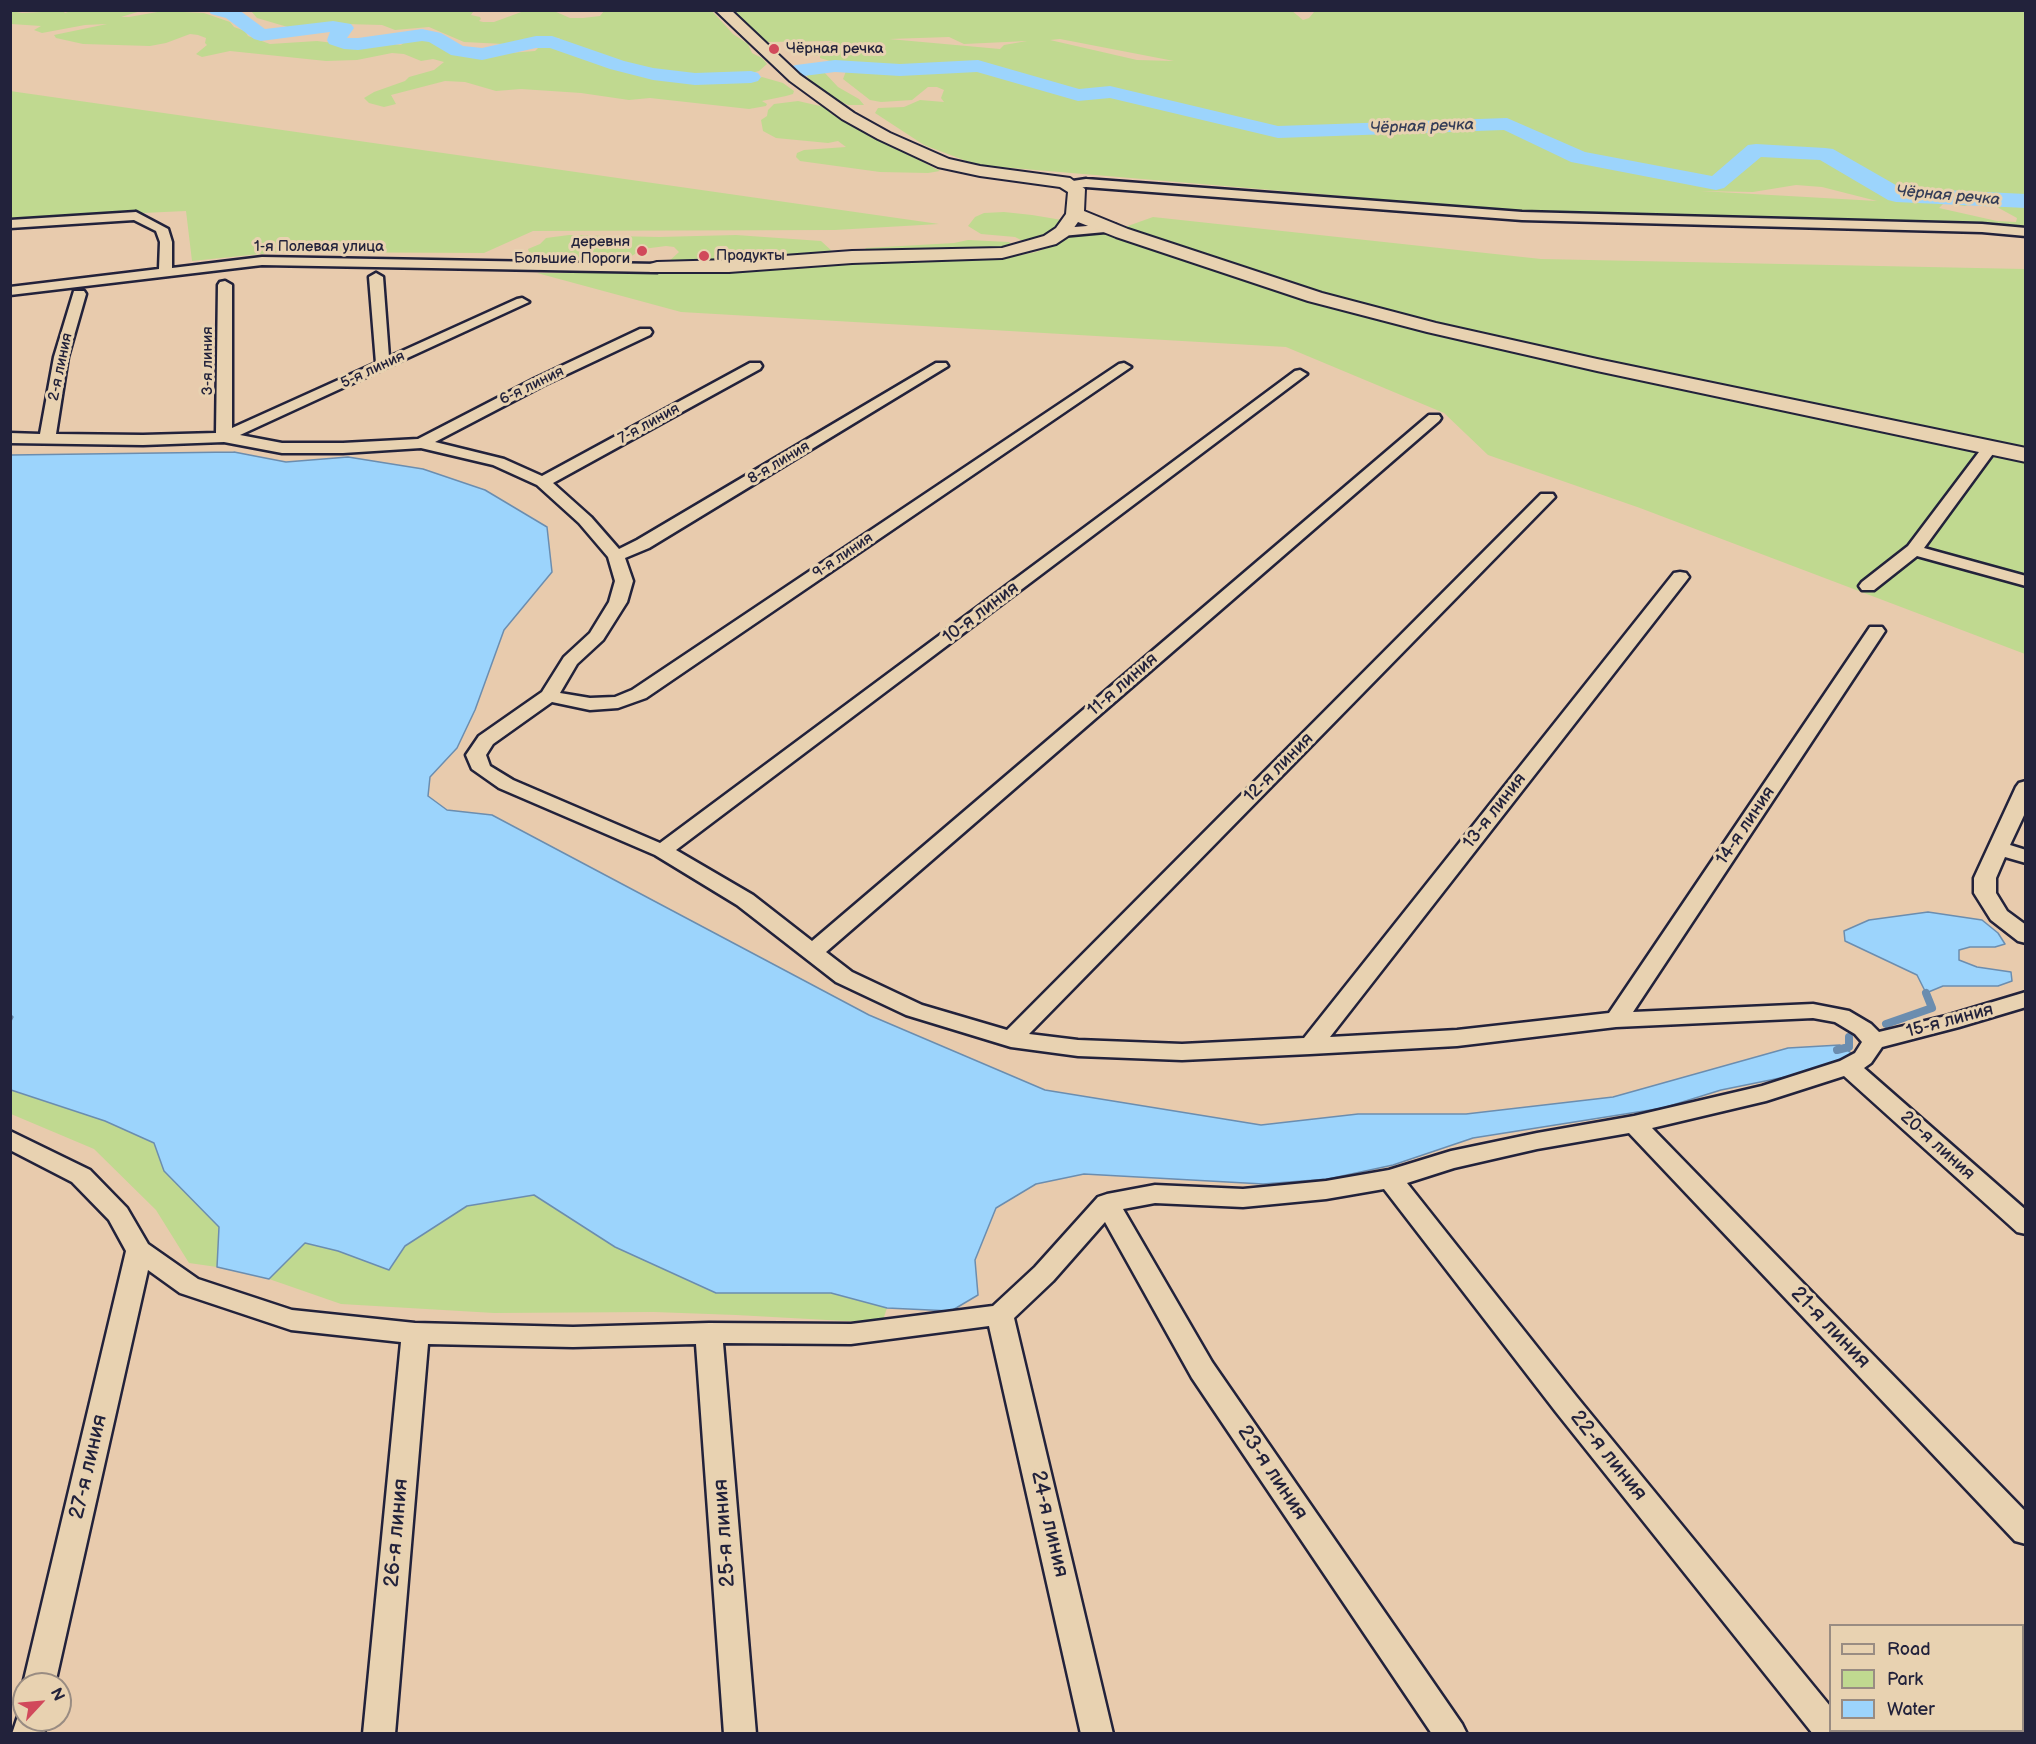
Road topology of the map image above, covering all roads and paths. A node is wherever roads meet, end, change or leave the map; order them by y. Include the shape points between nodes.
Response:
1 (722, 10) edge
2 (1070, 185) junction
3 (1075, 214) junction
4 (10, 224) edge
5 (1112, 228) junction
6 (2025, 231) edge
7 (1062, 232) junction
8 (657, 268) joint
9 (165, 272) junction
10 (376, 277) dead end
11 (225, 285) dead end
12 (10, 291) edge
13 (79, 294) dead end
14 (522, 302) dead end
15 (645, 332) dead end
16 (383, 365) junction
17 (755, 366) dead end
18 (941, 366) dead end
19 (1124, 367) dead end
20 (1300, 374) dead end
21 (1434, 418) dead end
22 (224, 437) junction
23 (10, 438) edge
24 (47, 440) junction
25 (421, 443) junction
26 (1990, 447) junction
27 (2025, 455) edge
28 (543, 482) junction
29 (1547, 497) dead end
30 (1914, 550) junction
31 (616, 556) junction
32 (1680, 577) dead end
33 (2025, 581) edge
34 (1868, 586) dead end
35 (1876, 631) dead end
36 (549, 696) junction
37 (2025, 787) edge
38 (2000, 849) junction
39 (662, 851) junction
40 (2025, 857) edge
41 (2025, 936) edge
42 (812, 953) junction
43 (2025, 999) edge
44 (1616, 1020) junction
45 (1011, 1039) junction
46 (1874, 1041) junction
47 (1310, 1046) junction
48 (1848, 1067) junction
49 (1634, 1124) junction
50 (10, 1139) edge
51 (1390, 1179) junction
52 (1107, 1203) junction
53 (2025, 1225) edge
54 (139, 1251) junction
55 (1000, 1315) junction
56 (415, 1333) junction
57 (709, 1333) junction
58 (2025, 1532) edge
59 (42, 1672) edge
60 (1829, 1727) edge
61 (379, 1734) edge
62 (740, 1734) edge
63 (1097, 1734) edge
64 (1451, 1734) edge

1 - 2 street via 816,95 884,136 926,157 963,168
2 - 3 street via 1077,193
2 - 6 street via 1086,183 1522,216
3 - 5 street
3 - 7 street
4 - 9 street via 136,216 162,229 166,242
5 - 7 street
5 - 26 street via 1315,297 1434,328
7 - 8 street via 1040,244 1002,253
8 - 9 street, 1-я Полевая улица via 262,261
9 - 12 street, 1-я Полевая улица
10 - 16 street
11 - 22 street, 3-я линия
13 - 24 street, 2-я линия via 61,357
14 - 16 street, 5-я линия
15 - 25 street, 6-я линия
16 - 22 street, 5-я линия
17 - 28 street, 7-я линия
18 - 31 street, 8-я линия via 643,544
19 - 36 street, 9-я линия via 639,694 618,702 590,704
20 - 39 street, 10-я линия
21 - 42 street, 11-я линия
22 - 24 street
22 - 25 street via 282,448
23 - 24 street
25 - 28 street via 498,462
26 - 27 street
26 - 30 street
28 - 31 street via 585,519
29 - 45 street, 12-я линия
30 - 33 street
30 - 34 street
31 - 36 street via 624,581 618,602 597,636 570,661
32 - 47 street, 13-я линия
35 - 44 street, 14-я линия
36 - 39 street via 486,740 476,755 482,769 506,784
37 - 38 street
38 - 40 street
38 - 41 street via 1985,878 1984,893 1998,915
39 - 42 street via 745,900
42 - 45 street via 844,977 914,1010
43 - 46 street, 15-я линия
44 - 46 street via 1813,1011 1841,1016
44 - 47 street via 1457,1038
45 - 47 street via 1078,1048 1182,1052
46 - 48 street via 1863,1058
48 - 49 street via 1766,1093
48 - 53 street, 20-я линия
49 - 51 street via 1450,1160
49 - 58 street, 21-я линия
50 - 54 street via 81,1176 118,1214
51 - 52 street via 1243,1198 1155,1194
51 - 60 street, 22-я линия via 1566,1404
52 - 55 street via 1044,1274
52 - 64 street, 23-я линия via 1202,1370
54 - 56 street via 189,1286 291,1320
54 - 59 street, 27-я линия
55 - 57 street via 851,1334
55 - 63 street, 24-я линия
56 - 57 street via 573,1337
56 - 61 street, 26-я линия
57 - 62 street, 25-я линия

